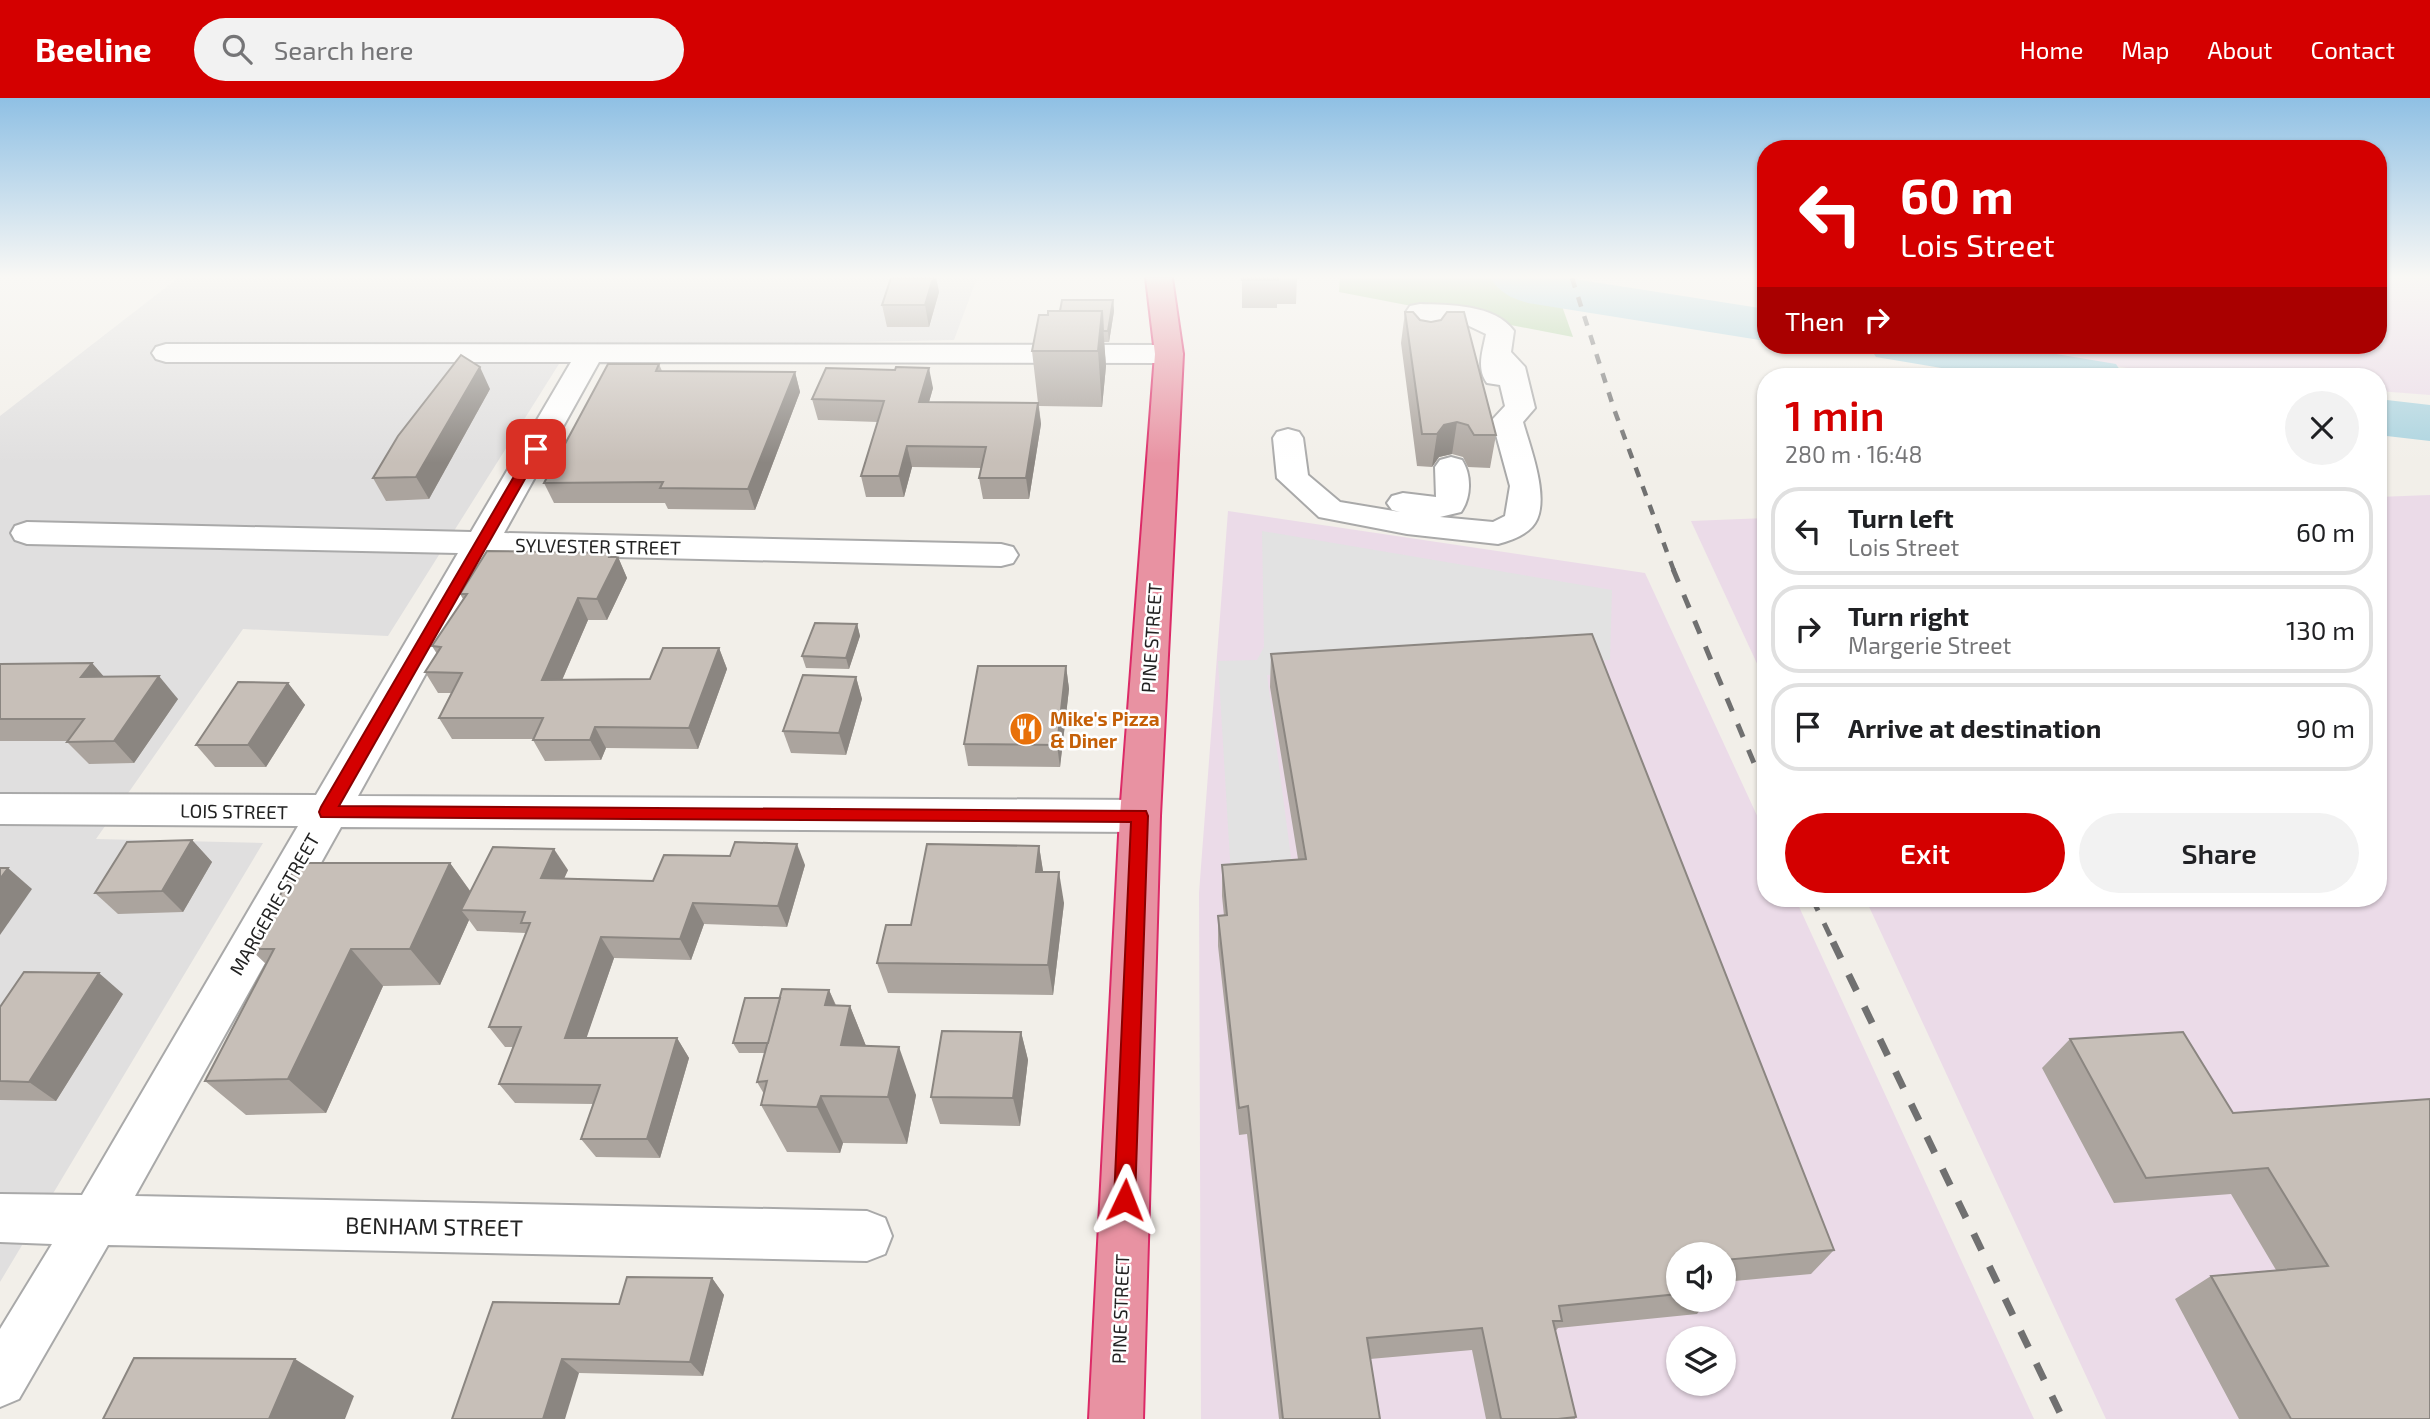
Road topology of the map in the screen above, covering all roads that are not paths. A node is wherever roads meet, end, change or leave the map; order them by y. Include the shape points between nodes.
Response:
1 (1168, 340) edge
2 (1425, 340) edge
3 (1498, 340) edge
4 (1426, 343) edge
5 (166, 353) dead end
6 (1170, 354) junction
7 (589, 355) junction
8 (1288, 438) dead end
9 (1451, 467) dead end
10 (1368, 496) dead end
11 (27, 533) dead end
12 (483, 544) junction
13 (1001, 555) dead end
14 (0, 809) edge
15 (327, 812) junction
16 (1140, 816) junction
17 (0, 1218) edge
18 (96, 1218) junction
19 (867, 1236) dead end
20 (0, 1380) edge
21 (1116, 1419) edge

1 - 6 highway, PINE STREET
2 - 4 street
3 - 8 street via 1496,354 1511,368 1520,408 1493,408 1526,486 1520,521 1498,533 1330,510 1293,478
5 - 7 street
6 - 7 street
6 - 16 highway, PINE STREET
7 - 12 street, MARGERIE STREET
9 - 10 street via 1450,505
11 - 12 street, SYLVESTER STREET
12 - 13 street, SYLVESTER STREET
12 - 15 street, MARGERIE STREET
14 - 15 street, LOIS STREET
15 - 16 street, LOIS STREET
15 - 18 street, MARGERIE STREET
16 - 21 highway, PINE STREET
17 - 18 street, BENHAM STREET
18 - 19 street, BENHAM STREET
18 - 20 street, MARGERIE STREET

